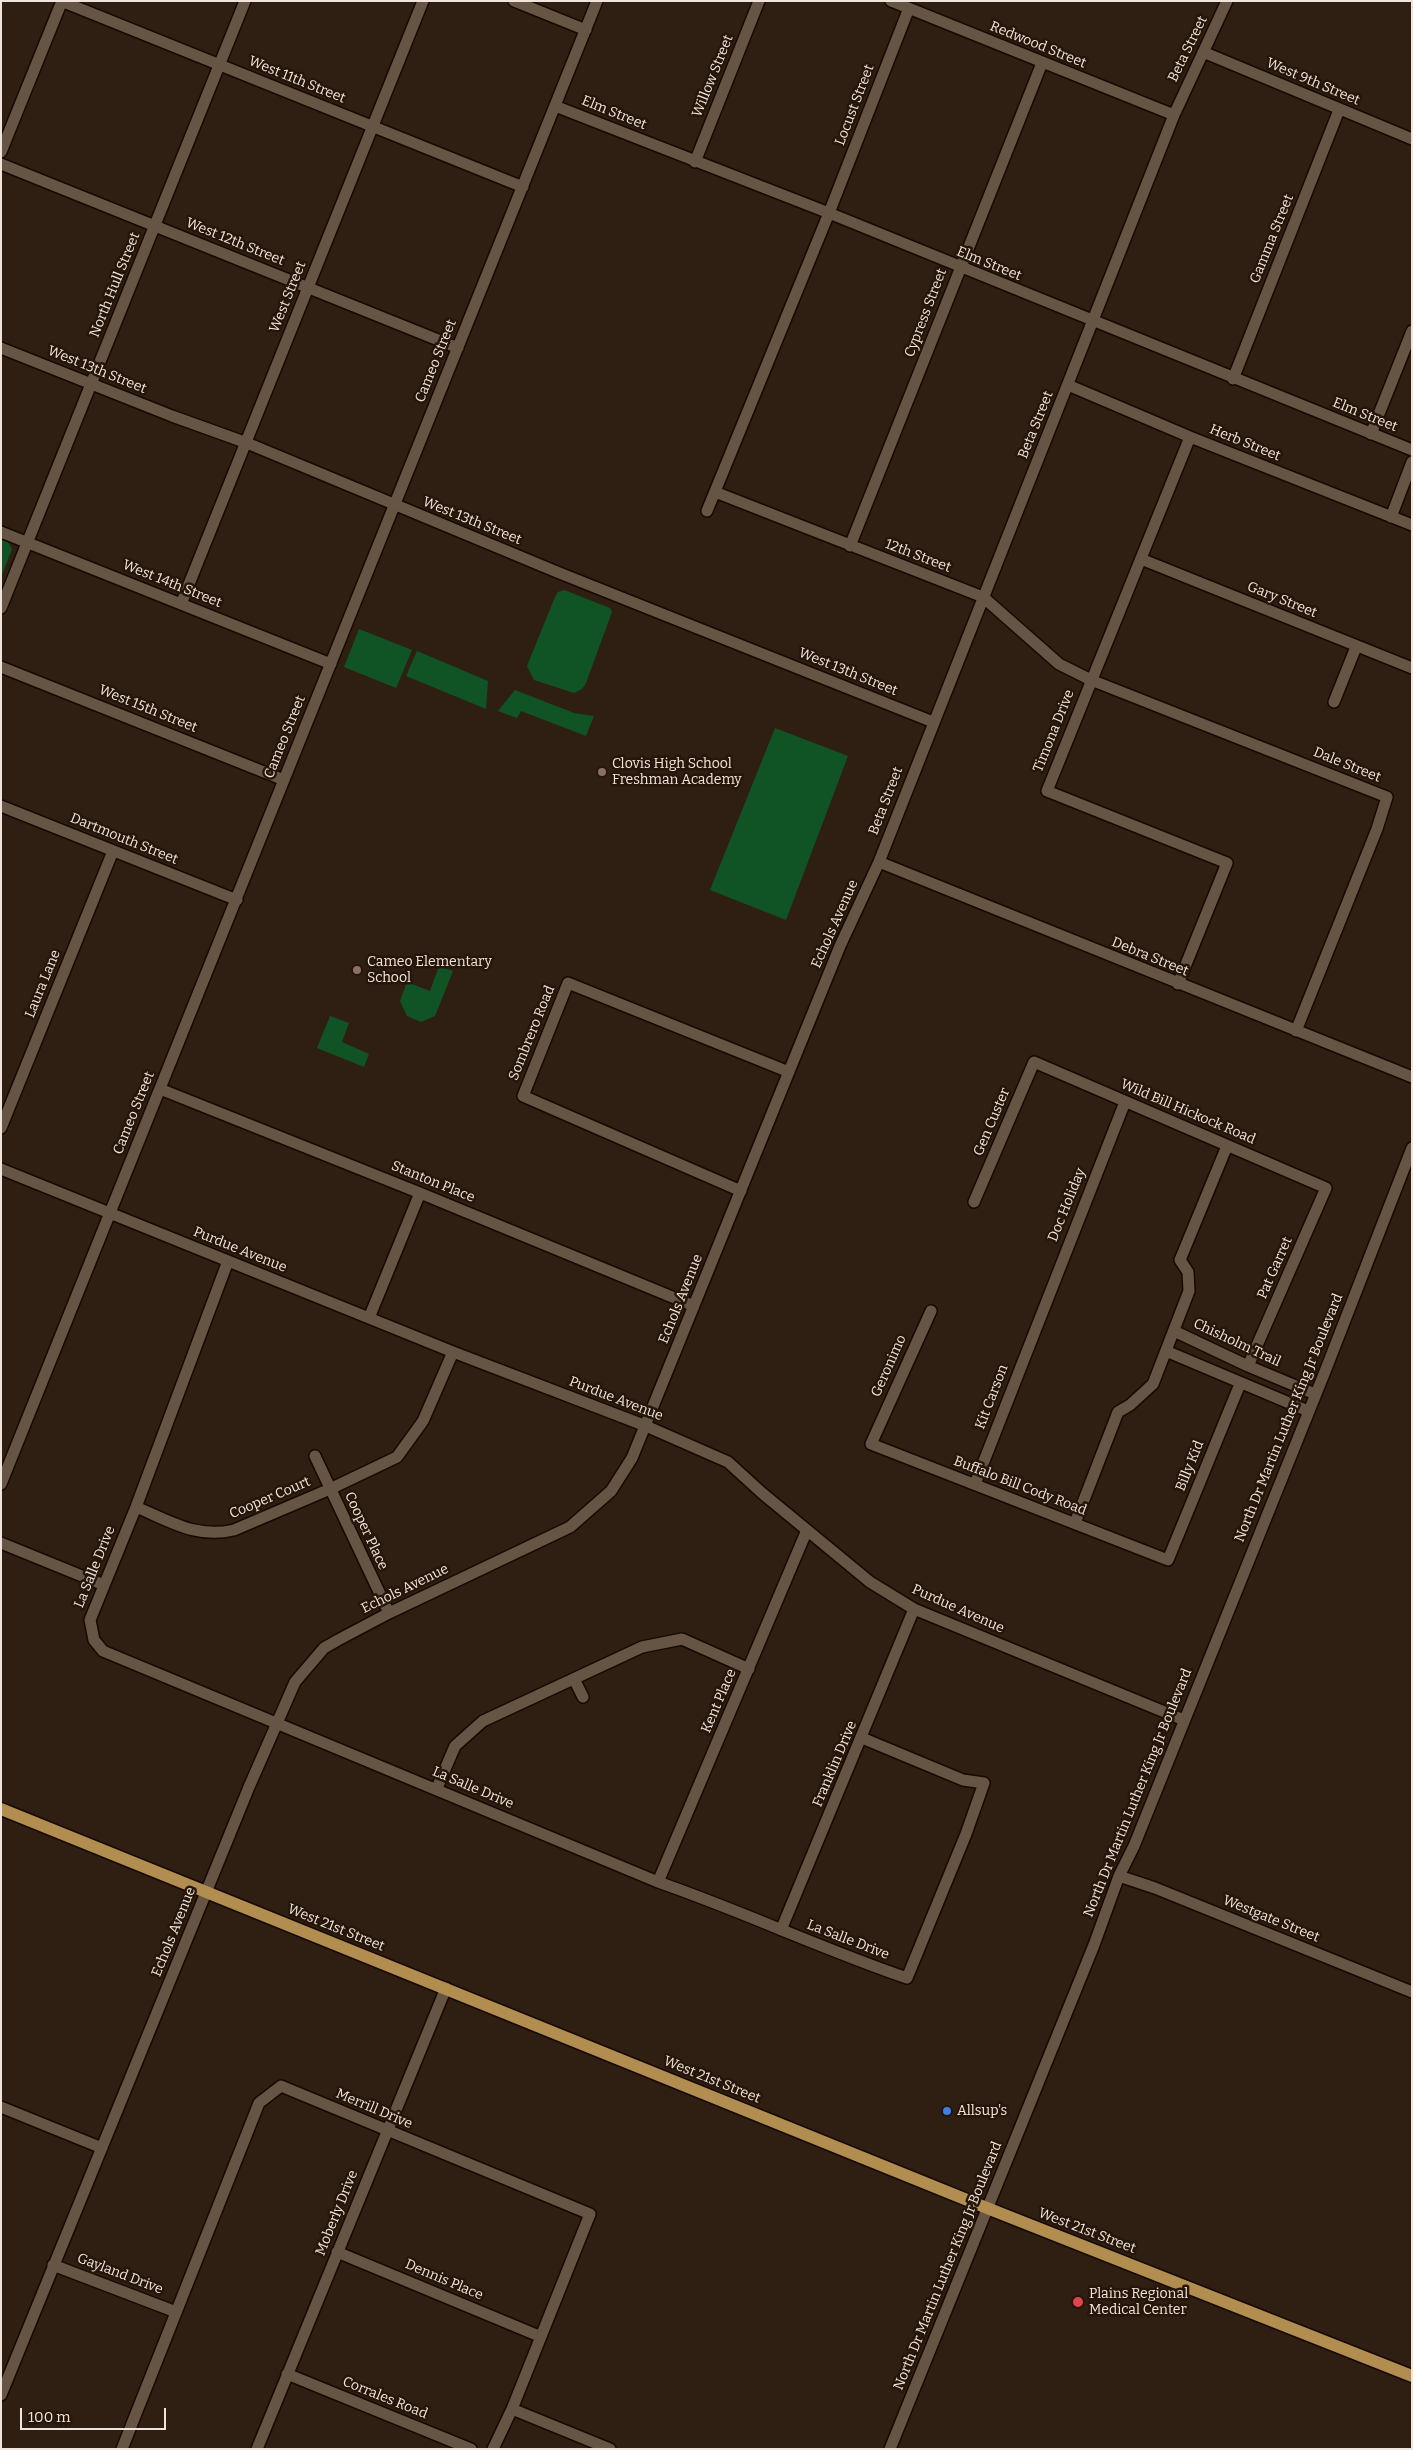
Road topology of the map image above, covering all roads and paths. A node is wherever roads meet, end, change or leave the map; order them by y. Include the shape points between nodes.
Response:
1 (61, 1) edge
2 (245, 1) edge
3 (423, 1) edge
4 (514, 1) edge
5 (598, 1) edge
6 (758, 1) edge
7 (891, 1) edge
8 (1227, 1) edge
9 (909, 8) junction
10 (586, 30) junction
11 (1202, 52) junction
12 (1042, 63) junction
13 (220, 65) junction
14 (556, 106) junction
15 (1339, 110) junction
16 (1174, 115) junction
17 (373, 127) junction
18 (1412, 139) edge
19 (1, 152) edge
20 (695, 162) junction
21 (1, 164) edge
22 (523, 187) junction
23 (829, 214) junction
24 (155, 226) junction
25 (959, 268) junction
26 (308, 288) junction
27 (1094, 322) junction
28 (1412, 331) edge
29 (1, 348) edge
30 (458, 348) junction
31 (1233, 379) junction
32 (91, 384) junction
33 (1068, 385) junction
34 (1371, 434) junction
35 (1190, 437) junction
36 (247, 443) junction
37 (1412, 450) edge
38 (1412, 462) edge
39 (715, 492) junction
40 (394, 506) junction
41 (707, 511) dead end
42 (1391, 517) junction
43 (1412, 525) edge
44 (1, 532) edge
45 (28, 542) junction
46 (850, 546) junction
47 (1140, 559) junction
48 (983, 597) junction
49 (181, 604) junction
50 (1, 608) edge
51 (1356, 646) junction
52 (331, 664) junction
53 (1, 667) edge
54 (1412, 668) edge
55 (1091, 680) junction
56 (1334, 702) dead end
57 (932, 722) junction
58 (284, 780) junction
59 (1, 806) edge
60 (113, 851) junction
61 (879, 862) junction
62 (237, 900) junction
63 (1178, 984) junction
64 (1296, 1031) junction
65 (1044, 1067) joint
66 (789, 1072) junction
67 (1412, 1077) edge
68 (160, 1089) junction
69 (1125, 1102) junction
70 (1, 1128) edge
71 (1227, 1146) junction
72 (1412, 1148) edge
73 (1, 1169) edge
74 (1319, 1186) joint
75 (741, 1191) junction
76 (420, 1193) junction
77 (974, 1202) dead end
78 (110, 1212) junction
79 (228, 1262) junction
80 (694, 1306) junction
81 (931, 1311) dead end
82 (369, 1318) junction
83 (1038, 1320) joint
84 (1174, 1331) junction
85 (1166, 1351) junction
86 (453, 1352) junction
87 (1248, 1366) junction
88 (1240, 1384) junction
89 (1315, 1394) junction
90 (1308, 1411) junction
91 (646, 1426) junction
92 (875, 1434) joint
93 (315, 1456) dead end
94 (1, 1484) edge
95 (974, 1484) junction
96 (330, 1489) junction
97 (136, 1507) junction
98 (1075, 1523) junction
99 (807, 1530) junction
100 (1, 1543) edge
101 (1168, 1560) joint
102 (104, 1585) junction
103 (914, 1609) junction
104 (389, 1613) junction
105 (749, 1669) junction
106 (574, 1679) junction
107 (583, 1697) dead end
108 (1184, 1720) junction
109 (276, 1723) junction
110 (862, 1738) junction
111 (437, 1788) junction
112 (1, 1809) edge
113 (1119, 1876) junction
114 (658, 1882) junction
115 (206, 1892) junction
116 (781, 1930) junction
117 (446, 1988) junction
118 (1412, 1992) edge
119 (1, 2107) edge
120 (388, 2131) junction
121 (102, 2148) junction
122 (987, 2208) junction
123 (337, 2252) junction
124 (54, 2264) junction
125 (176, 2312) junction
126 (539, 2336) junction
127 (287, 2374) junction
128 (1412, 2376) edge
129 (1, 2395) edge
130 (512, 2408) junction
131 (122, 2449) edge
132 (257, 2449) edge
133 (471, 2449) edge
134 (494, 2449) edge
135 (610, 2449) edge
136 (890, 2449) edge

1 - 13 street, West 11th Street
1 - 19 street
2 - 13 street, North Hull Street
3 - 17 street, West Street
4 - 10 street
5 - 10 street, Cameo Street
6 - 20 street, Willow Street
7 - 9 street, Redwood Street
8 - 11 street, Beta Street
9 - 12 street, Redwood Street
9 - 23 street, Locust Street
10 - 14 street, Cameo Street
11 - 15 street, West 9th Street
11 - 16 street, Beta Street
12 - 16 street, Redwood Street
12 - 25 street, Cypress Street
13 - 17 street, West 11th Street
13 - 24 street, North Hull Street
14 - 20 street, Elm Street
14 - 22 street, Cameo Street
15 - 18 street, West 9th Street
15 - 31 street, Gamma Street
16 - 27 street, Beta Street
17 - 22 street, West 11th Street
17 - 26 street, West Street
20 - 23 street, Elm Street
21 - 24 street, West 12th Street
22 - 30 street, Cameo Street
23 - 25 street, Elm Street
23 - 39 street, Locust Street
24 - 26 street, West 12th Street
24 - 32 street, North Hull Street
25 - 27 street, Elm Street
25 - 46 street, Cypress Street
26 - 30 street, West 12th Street
26 - 36 street, West Street
27 - 31 street, Elm Street
27 - 33 street, Beta Street
28 - 34 street
29 - 32 street, West 13th Street
30 - 40 street, Cameo Street
31 - 34 street, Elm Street
32 - 36 street, West 13th Street
32 - 45 street, North Hull Street
33 - 35 street, Herb Street
33 - 48 street, Beta Street
34 - 37 street, Elm Street
35 - 42 street, Herb Street
35 - 47 street, Timona Drive
36 - 40 street, West 13th Street via 380,496
36 - 49 street, West Street
38 - 42 street
39 - 41 street, Locust Street
39 - 46 street, 12th Street
40 - 52 street, Cameo Street
40 - 57 street, West 13th Street
42 - 43 street, Herb Street
44 - 45 street, West 14th Street
45 - 49 street, West 14th Street
45 - 50 street, North Hull Street
46 - 48 street, 12th Street
47 - 51 street, Gary Street
47 - 55 street, Timona Drive
48 - 55 street, 12th Street via 1058,664
48 - 57 street, Beta Street
49 - 52 street, West 14th Street
51 - 54 street, Gary Street
51 - 56 street
52 - 58 street, Cameo Street
53 - 58 street, West 15th Street
55 - 63 street, Timona Drive via 1047,791 1227,863
55 - 64 street, Dale Street via 1387,797
57 - 61 street, Beta Street
58 - 62 street, Cameo Street
59 - 60 street, Dartmouth Street
60 - 62 street, Dartmouth Street
60 - 70 street, Laura Lane
61 - 63 street, Debra Street
61 - 66 street, Echols Avenue via 840,946
62 - 68 street, Cameo Street
63 - 64 street, Debra Street
64 - 67 street, Debra Street
65 - 69 street, Wild Bill Hickock Road
65 - 77 street, Gen Custer via 1034,1062
66 - 75 street, Echols Avenue
66 - 75 street, Sombrero Road via 568,983 523,1096
68 - 76 street, Stanton Place
68 - 78 street, Cameo Street
69 - 71 street, Wild Bill Hickock Road
69 - 83 street, Doc Holiday
71 - 74 street, Wild Bill Hickock Road
71 - 84 street via 1180,1260 1188,1272 1189,1291
72 - 89 street, North Dr Martin Luther King Jr Boulevard
73 - 78 street, Purdue Avenue
74 - 87 street, Pat Garret via 1326,1188
75 - 80 street, Echols Avenue
76 - 80 street, Stanton Place
76 - 82 street
78 - 79 street, Purdue Avenue
78 - 94 street, Cameo Street
79 - 82 street, Purdue Avenue
79 - 97 street, La Salle Drive
80 - 91 street, Echols Avenue
81 - 92 street, Geronimo
82 - 86 street, Purdue Avenue
83 - 95 street, Kit Carson
84 - 85 street
84 - 87 street, Chisholm Trail
85 - 88 street
85 - 98 street via 1153,1384 1118,1412
86 - 91 street, Purdue Avenue
86 - 96 street, Cooper Court via 423,1421 396,1457
87 - 89 street, Chisholm Trail
88 - 90 street
88 - 101 street, Billy Kid
89 - 90 street, North Dr Martin Luther King Jr Boulevard
90 - 108 street, North Dr Martin Luther King Jr Boulevard
91 - 99 street, Purdue Avenue via 728,1462
91 - 104 street, Echols Avenue via 632,1458 611,1491 570,1527
92 - 95 street, Buffalo Bill Cody Road via 871,1444
93 - 96 street, Cooper Court
95 - 98 street, Buffalo Bill Cody Road
96 - 97 street, Cooper Court via 234,1530 210,1534 194,1531
96 - 104 street, Cooper Place
97 - 102 street, La Salle Drive
98 - 101 street, Buffalo Bill Cody Road
99 - 103 street, Purdue Avenue via 870,1582
99 - 105 street, Kent Place
100 - 102 street
102 - 109 street, La Salle Drive via 90,1620 94,1640 103,1651
103 - 108 street, Purdue Avenue
103 - 110 street, Franklin Drive
104 - 109 street, Echols Avenue via 324,1648 295,1682
105 - 106 street via 682,1639 642,1647
105 - 114 street, Kent Place
106 - 107 street
106 - 111 street via 484,1721 455,1746
108 - 113 street, North Dr Martin Luther King Jr Boulevard
109 - 111 street, La Salle Drive
109 - 115 street, Echols Avenue
110 - 116 street, Franklin Drive
110 - 116 street, La Salle Drive via 963,1780 984,1783 907,1978
111 - 114 street, La Salle Drive
112 - 115 main road, West 21st Street
113 - 118 street, Westgate Street
113 - 122 street, North Dr Martin Luther King Jr Boulevard
114 - 116 street, La Salle Drive
115 - 117 main road, West 21st Street
115 - 121 street, Echols Avenue
117 - 120 street, Moberly Drive
117 - 122 main road, West 21st Street
119 - 121 street
120 - 123 street, Moberly Drive
120 - 125 street, Merrill Drive via 281,2086 259,2102
120 - 126 street, Merrill Drive via 590,2214
121 - 124 street, Echols Avenue
122 - 128 main road, West 21st Street
122 - 136 street, North Dr Martin Luther King Jr Boulevard
123 - 126 street, Dennis Place
123 - 127 street, Moberly Drive
124 - 125 street, Gayland Drive
124 - 129 street, Echols Avenue
125 - 131 street, Merrill Drive
126 - 130 street, Merrill Drive
127 - 132 street, Moberly Drive
127 - 133 street, Corrales Road
130 - 134 street, Merrill Drive
130 - 135 street

